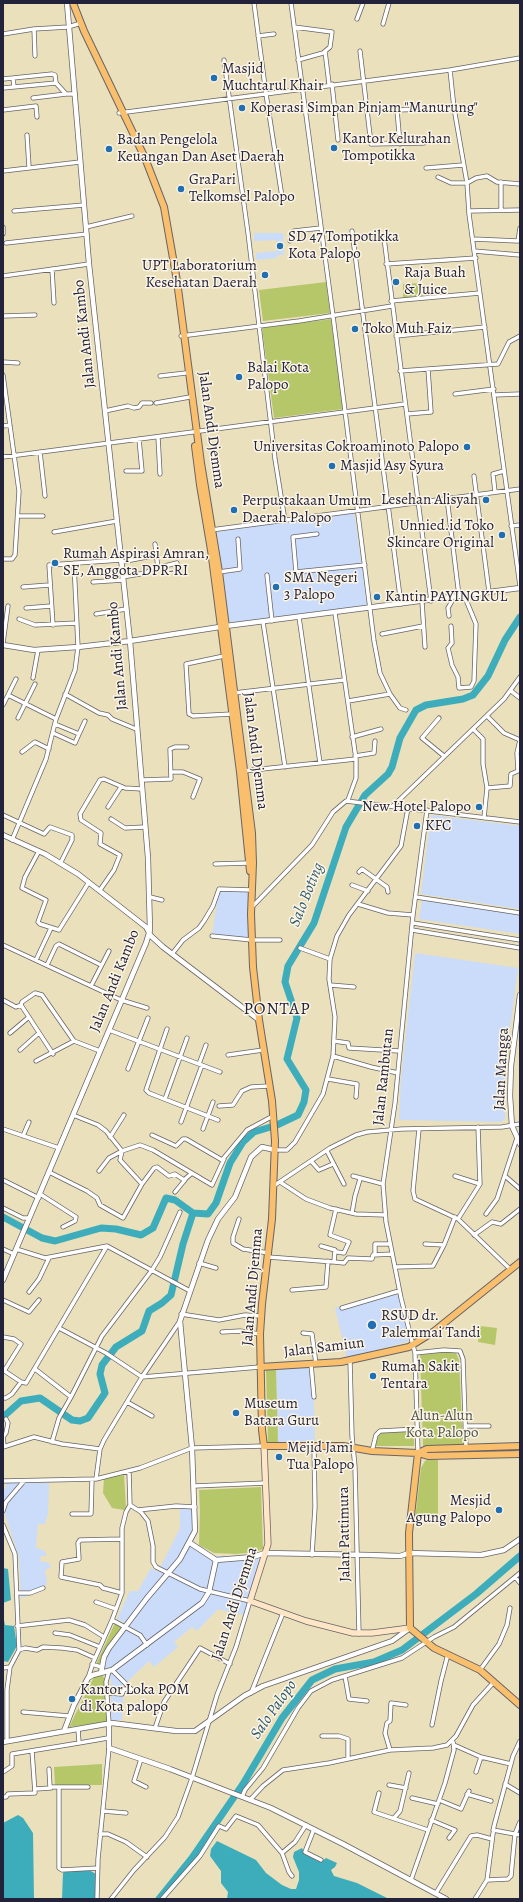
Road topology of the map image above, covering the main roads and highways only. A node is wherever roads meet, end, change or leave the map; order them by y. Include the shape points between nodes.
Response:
1 (70, 3) edge
2 (73, 3) edge
3 (79, 24) junction
4 (183, 335) junction
5 (196, 432) junction
6 (210, 531) junction
7 (224, 626) junction
8 (243, 772) junction
9 (251, 845) junction
10 (252, 878) junction
11 (520, 1262) edge
12 (260, 1368) junction
13 (264, 1446) junction
14 (520, 1446) edge
15 (481, 1451) junction
16 (418, 1453) junction
17 (520, 1454) edge
18 (412, 1629) junction
19 (520, 1705) edge

1 - 3 main road, Jalan Andi Djemma
2 - 3 main road, Jalan Andi Djemma
3 - 4 main road, Jalan Andi Djemma via 121,112 160,209
4 - 5 main road, Jalan Andi Djemma
4 - 5 main road, Jalan Andi Djemma via 186,373
5 - 6 main road, Jalan Andi Djemma via 200,485
6 - 7 main road, Jalan Andi Djemma
6 - 7 main road, Jalan Andi Djemma via 219,572
7 - 8 main road, Jalan Andi Djemma
7 - 8 main road, Jalan Andi Djemma via 224,656
8 - 9 main road, Jalan Andi Djemma
9 - 10 main road, Jalan Andi Djemma
9 - 10 main road, Jalan Andi Djemma via 249,863
10 - 12 main road, Jalan Andi Djemma via 252,940 258,1020 276,1134 277,1184 260,1316
11 - 12 main road, Jalan Samiun via 433,1332 404,1349 350,1361
12 - 13 main road, Jalan Andi Djemma
13 - 16 main road via 343,1446 372,1451
13 - 18 main road, Jalan Andi Djemma via 268,1544 250,1600 332,1629 359,1634
14 - 15 main road
15 - 16 main road via 428,1456
15 - 16 main road via 466,1448 424,1450
15 - 17 main road
16 - 18 main road via 411,1505 409,1553
18 - 19 main road via 434,1648 480,1670

